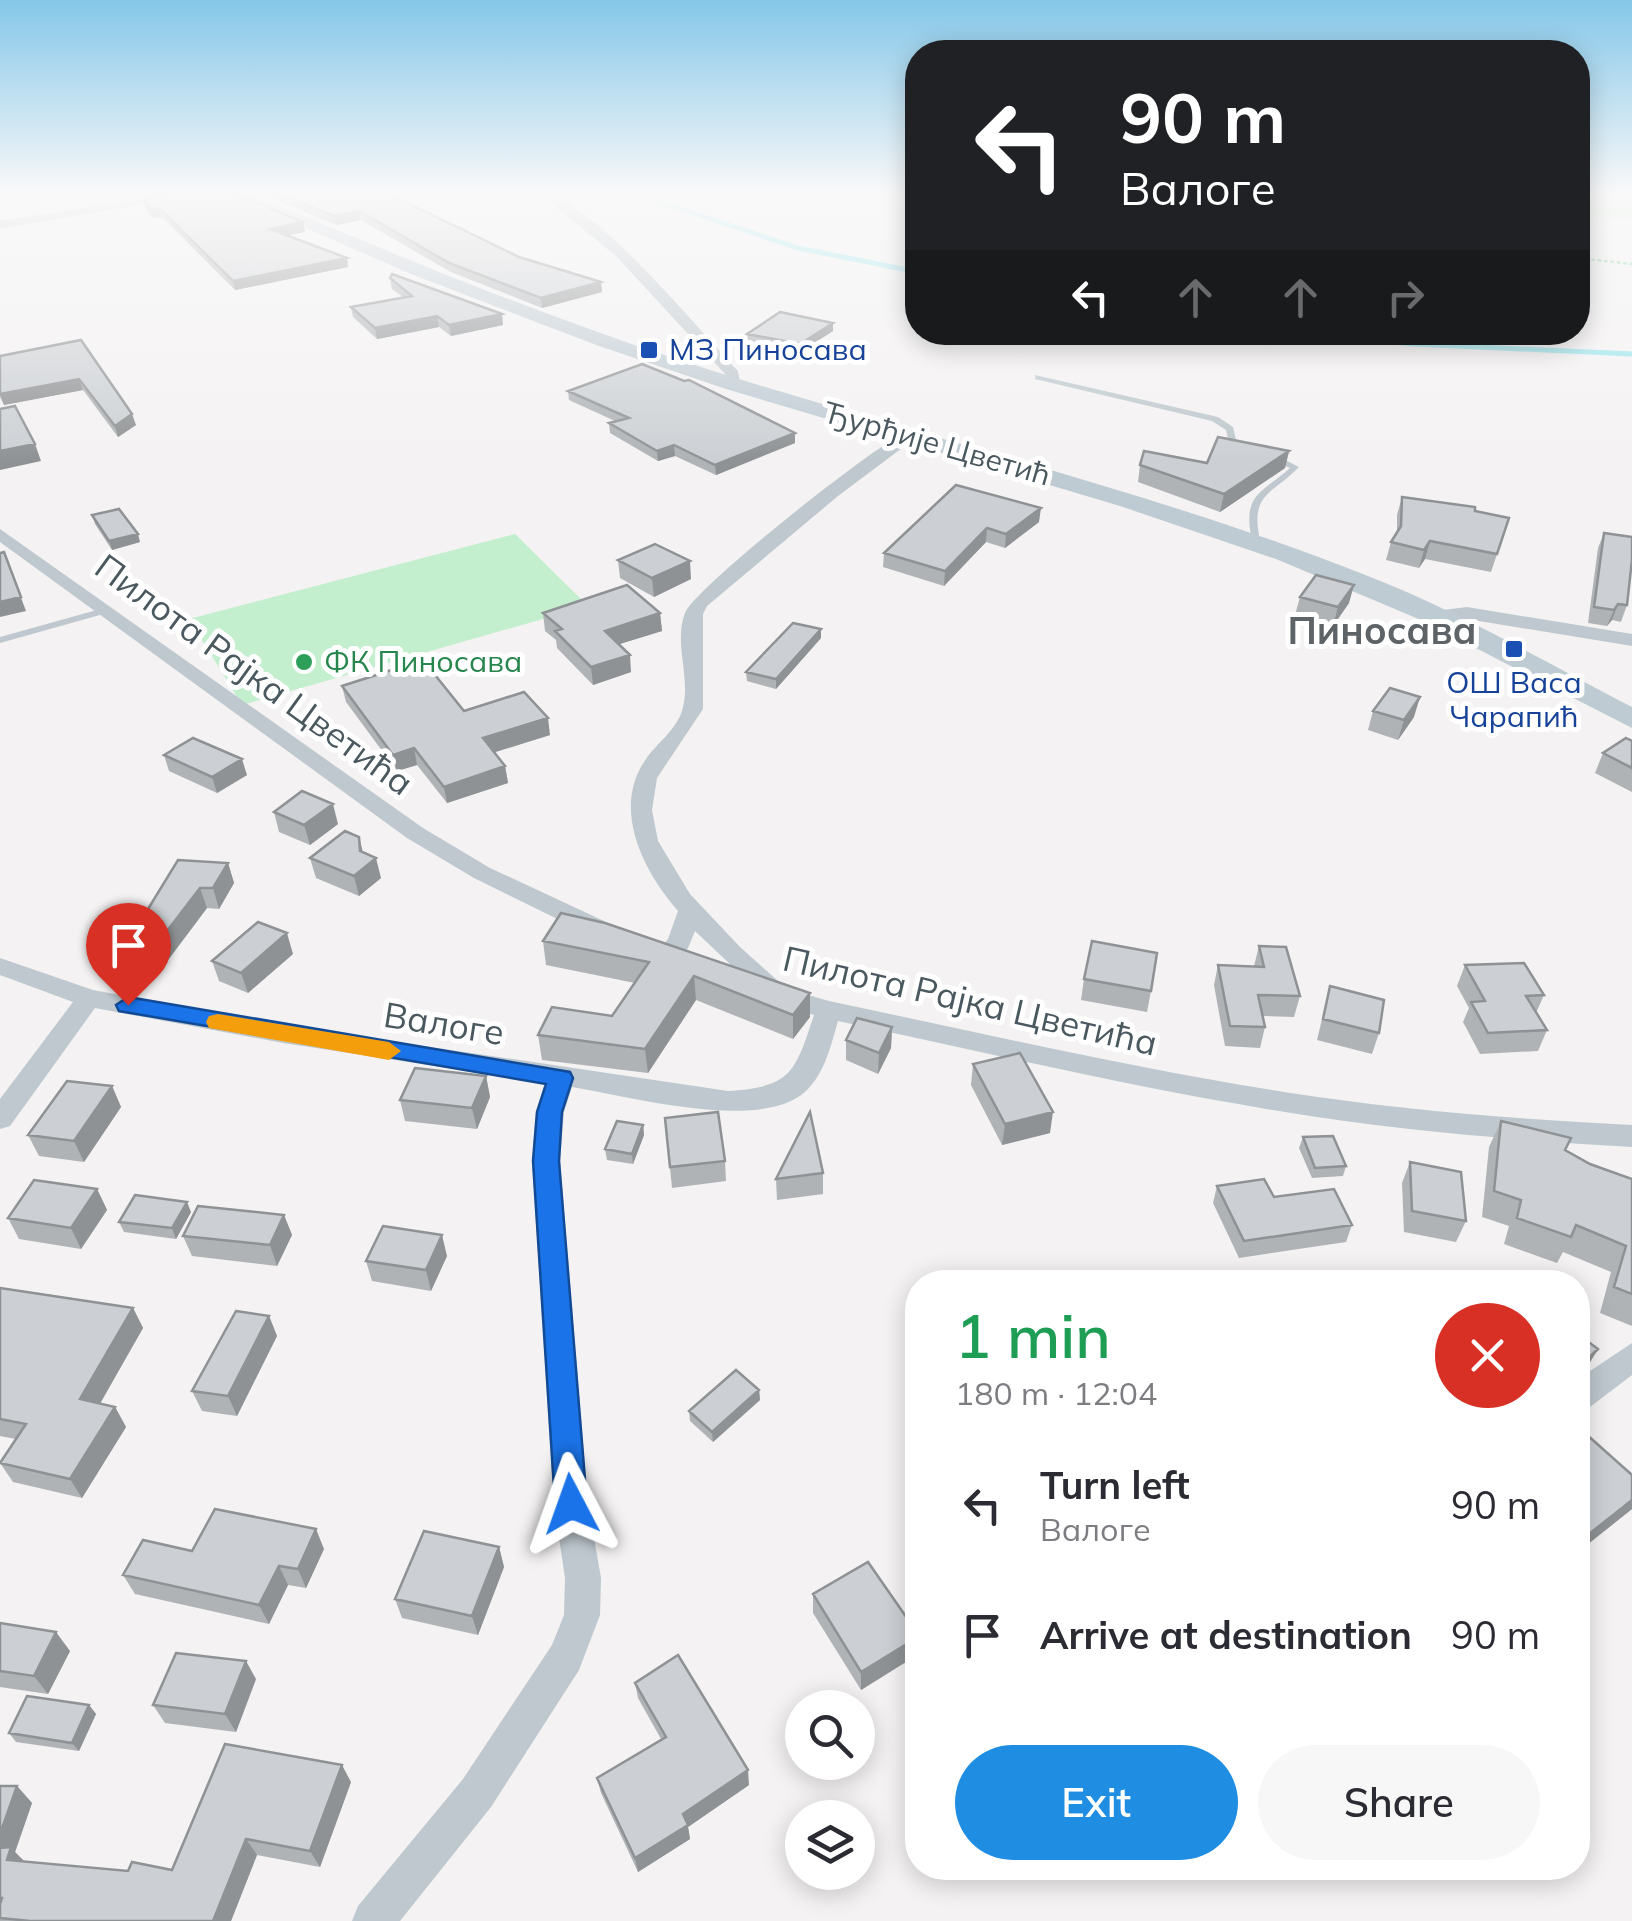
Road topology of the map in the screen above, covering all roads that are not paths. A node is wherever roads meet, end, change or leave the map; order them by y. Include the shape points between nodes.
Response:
1 (450, 282) edge
2 (646, 282) edge
3 (708, 350) junction
4 (670, 363) junction
5 (1038, 378) dead end
6 (730, 384) junction
7 (908, 436) junction
8 (1252, 454) edge
9 (1268, 457) edge
10 (0, 534) edge
11 (1249, 542) junction
12 (104, 611) junction
13 (1435, 617) junction
14 (0, 640) edge
15 (1632, 640) edge
16 (1632, 719) edge
17 (689, 912) junction
18 (612, 934) edge
19 (665, 957) edge
20 (0, 966) edge
21 (722, 976) edge
22 (779, 996) junction
23 (89, 998) junction
24 (830, 1010) junction
25 (561, 1078) junction
26 (0, 1118) edge
27 (1632, 1136) edge
28 (1632, 1357) edge
29 (1590, 1388) edge
30 (373, 1921) edge

1 - 4 street, Ђурђије Цветић
2 - 3 street
3 - 4 street
3 - 6 street via 736,378
4 - 6 street, Ђурђије Цветић
5 - 8 lane via 1215,419 1230,429 1236,448
6 - 7 street, Ђурђије Цветић
7 - 11 street, Ђурђије Цветић
7 - 17 street via 694,610 692,714 647,773 640,797 652,852
9 - 11 lane via 1295,467 1253,504 1255,535
10 - 12 street, Пилота Рајка Цветића
11 - 13 street, Ђурђије Цветић
12 - 14 lane
12 - 18 street, Пилота Рајка Цветића via 415,833 482,873
13 - 15 street via 1467,613
13 - 16 street, Ђурђије Цветић
17 - 19 street via 679,942
17 - 22 street
20 - 23 street, Валоге
21 - 22 street, Пилота Рајка Цветића
22 - 24 street, Пилота Рајка Цветића
23 - 25 street, Валоге
23 - 26 street
24 - 25 street, Валоге via 806,1080 763,1100
24 - 27 street, Пилота Рајка Цветића via 1158,1080 1350,1112
25 - 30 street via 546,1161 582,1615 566,1657 478,1794
28 - 29 street

